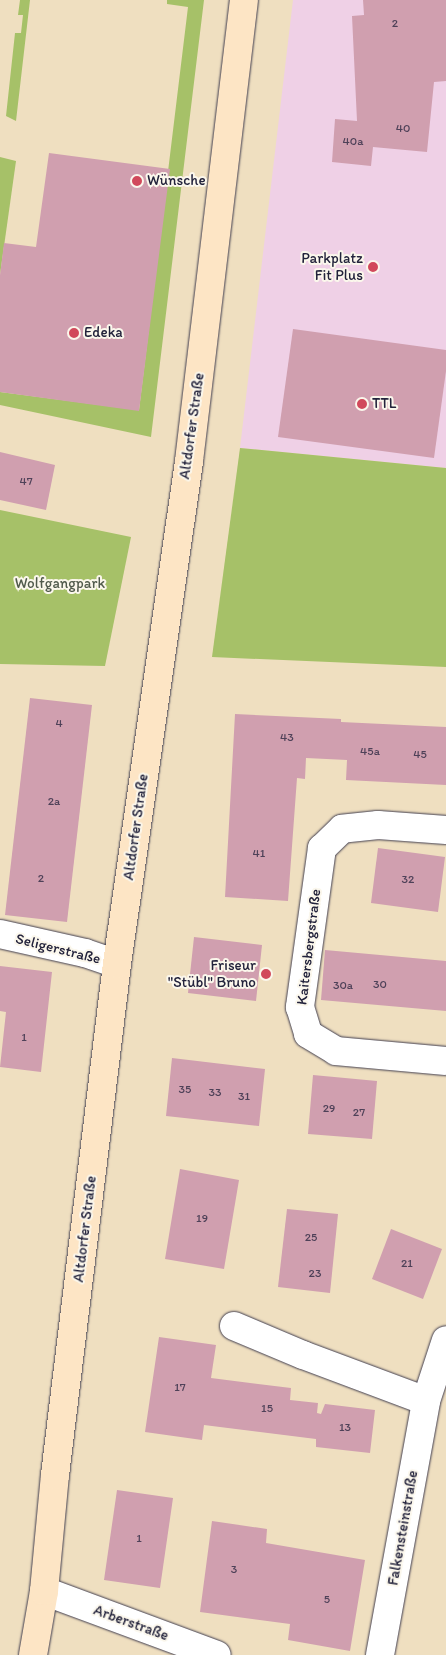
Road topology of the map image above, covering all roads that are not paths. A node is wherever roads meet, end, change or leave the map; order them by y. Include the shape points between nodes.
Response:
1 (244, 0) edge
2 (446, 830) edge
3 (0, 934) edge
4 (117, 964) junction
5 (446, 1061) edge
6 (234, 1326) dead end
7 (446, 1340) edge
8 (426, 1401) junction
9 (44, 1590) junction
10 (33, 1655) edge
11 (217, 1655) edge
12 (380, 1655) edge

1 - 4 main road, Altdorfer Straße via 189,460
2 - 5 street, Kaitersbergstraße via 378,825 342,829 322,848 300,1007 308,1034 336,1051
3 - 4 street, Seligerstraße via 85,953
4 - 9 main road, Altdorfer Straße
6 - 8 street
7 - 8 street, Falkensteinstraße
8 - 12 street, Falkensteinstraße
9 - 10 main road, Altdorfer Straße
9 - 11 street, Arberstraße

